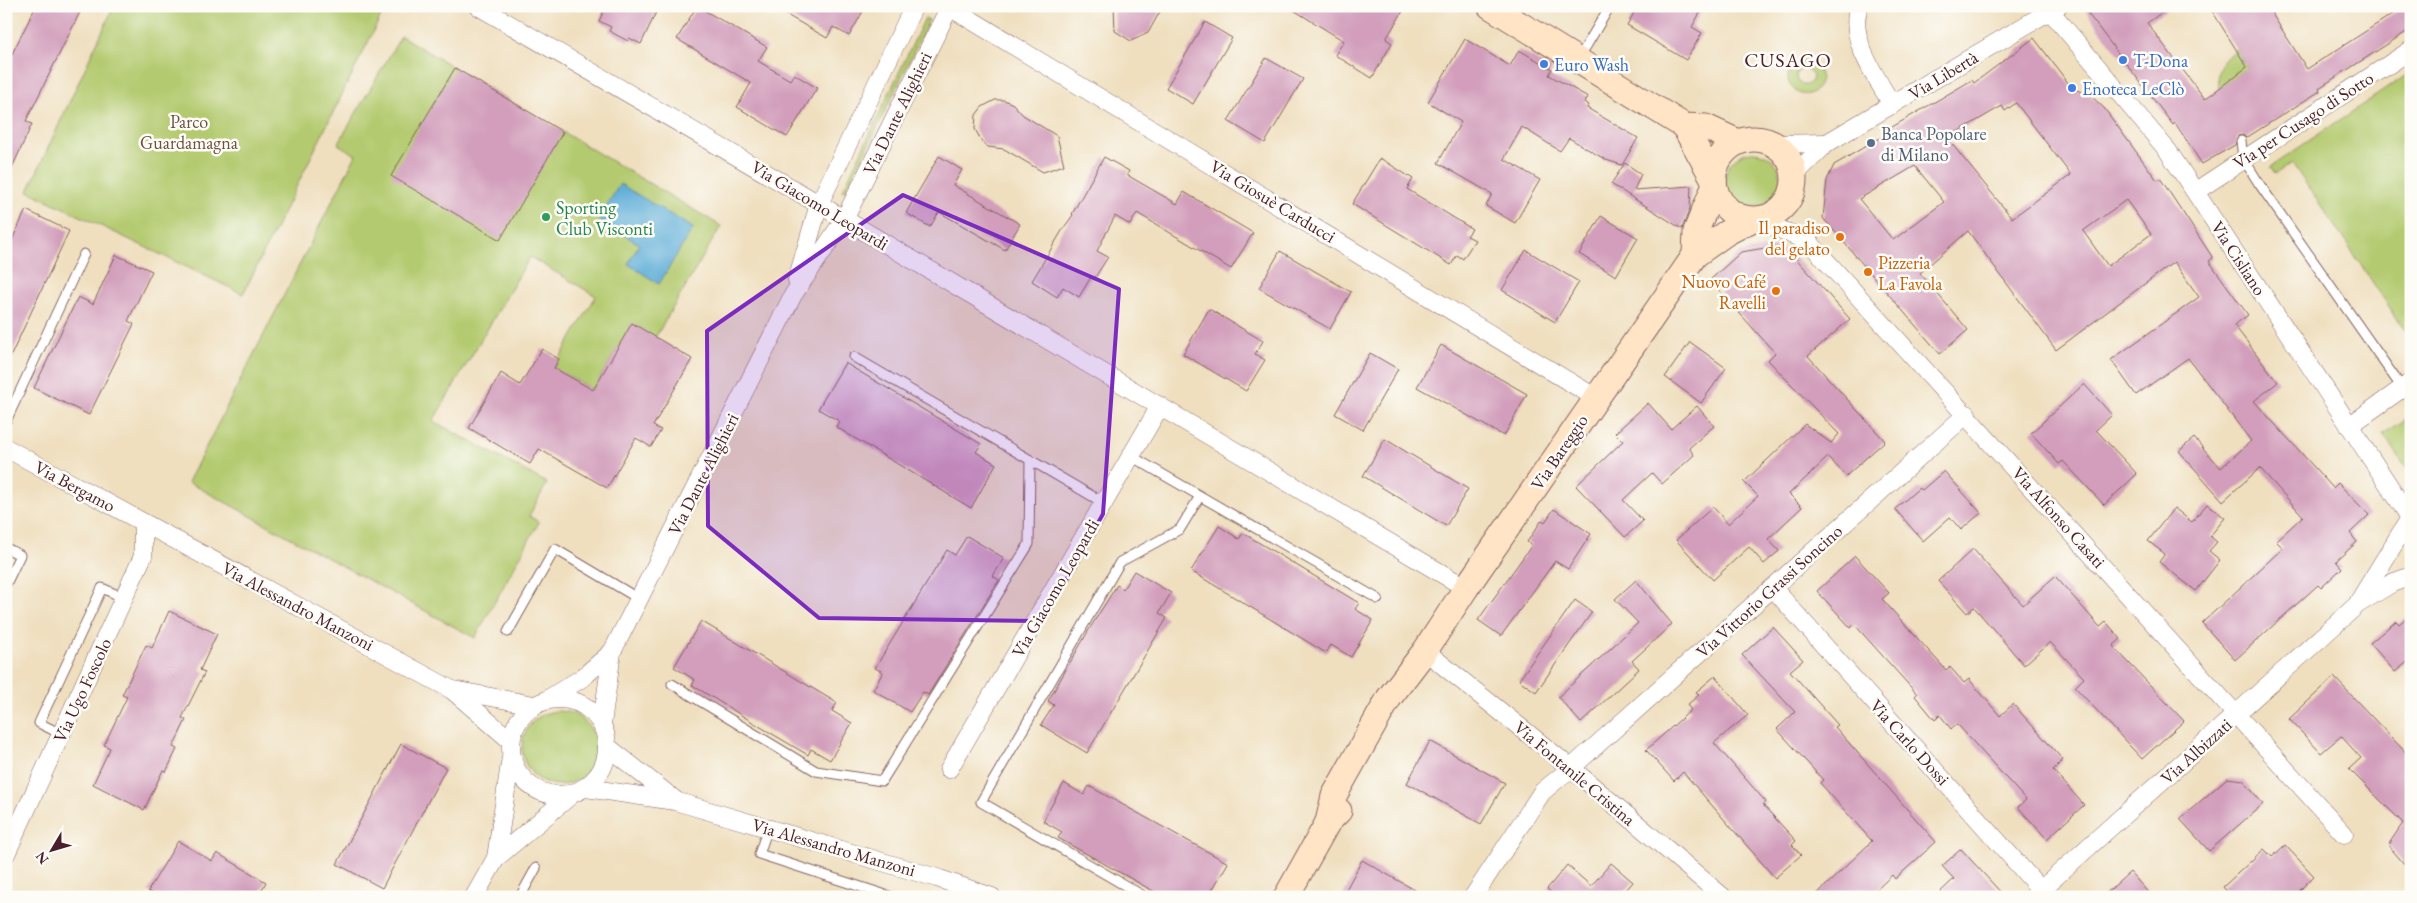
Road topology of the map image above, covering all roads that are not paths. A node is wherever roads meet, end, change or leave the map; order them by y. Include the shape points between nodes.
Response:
1 (478, 6) edge
2 (914, 6) edge
3 (1490, 6) edge
4 (1610, 6) edge
5 (1860, 6) edge
6 (950, 7) edge
7 (2052, 8) edge
8 (2411, 50) edge
9 (1578, 60) junction
10 (1892, 106) junction
11 (1684, 126) junction
12 (1738, 142) junction
13 (1772, 144) junction
14 (1827, 144) junction
15 (2242, 150) junction
16 (1794, 175) junction
17 (1714, 184) junction
18 (2196, 191) junction
19 (819, 204) junction
20 (844, 220) junction
21 (1755, 220) junction
22 (84, 254) dead end
23 (1695, 255) junction
24 (793, 295) junction
25 (854, 358) dead end
26 (2407, 385) edge
27 (1596, 398) junction
28 (1160, 406) junction
29 (1967, 414) junction
30 (6, 421) edge
31 (2349, 426) junction
32 (6, 448) edge
33 (1131, 456) junction
34 (1030, 460) junction
35 (1200, 496) junction
36 (1104, 503) junction
37 (2410, 518) edge
38 (143, 523) junction
39 (6, 548) edge
40 (2411, 576) edge
41 (6, 584) edge
42 (1466, 588) junction
43 (1774, 588) junction
44 (124, 598) junction
45 (639, 599) junction
46 (1378, 599) dead end
47 (2358, 604) junction
48 (508, 632) dead end
49 (1425, 651) junction
50 (612, 652) junction
51 (672, 684) dead end
52 (452, 690) junction
53 (540, 702) junction
54 (2237, 714) junction
55 (602, 724) junction
56 (61, 734) junction
57 (608, 747) junction
58 (510, 748) junction
59 (1571, 768) junction
60 (949, 769) dead end
61 (578, 791) junction
62 (675, 801) junction
63 (768, 828) junction
64 (2344, 834) dead end
65 (6, 854) edge
66 (496, 858) junction
67 (536, 868) dead end
68 (2040, 894) edge
69 (474, 897) edge
70 (520, 897) edge
71 (892, 897) edge
72 (992, 897) edge
73 (1145, 897) edge
74 (1286, 897) edge
75 (1473, 897) edge
76 (1723, 897) edge

1 - 19 street, Via Giacomo Leopardi
2 - 19 street, Via Dante Alighieri
3 - 9 street
4 - 9 lane
5 - 10 street via 1856,16 1857,34
6 - 20 street, Via Dante Alighieri
6 - 27 street, Via Giosuè Carducci
7 - 10 street, Via Libertà
7 - 18 street, Via Cisliano via 2168,151
8 - 15 street, Via per Cusago di Sotto
9 - 11 street
10 - 14 street, Via Libertà
11 - 12 street via 1706,127
11 - 17 street
12 - 13 street via 1756,139
12 - 17 street via 1720,157 1714,170
13 - 14 street
13 - 16 street via 1786,155
14 - 16 street, Via Libertà
15 - 18 street, Via per Cusago di Sotto
15 - 26 lane
16 - 21 street via 1794,188 1784,207 1772,216
17 - 21 street via 1718,198 1727,209 1738,217
17 - 23 street via 1696,231
18 - 31 street, Via Cisliano
19 - 20 street, Via Giacomo Leopardi
19 - 24 street, Via Dante Alighieri
20 - 24 street, Via Dante Alighieri
20 - 28 street, Via Giacomo Leopardi
21 - 23 street, Via Bareggio via 1726,233
21 - 29 street, Via Alfonso Casati via 1809,242
22 - 30 lane
23 - 27 street, Via Bareggio
24 - 45 street, Via Dante Alighieri
25 - 34 lane
26 - 31 street
27 - 42 street, Via Bareggio
28 - 33 street, Via Giacomo Leopardi
28 - 42 street, Via Giacomo Leopardi
29 - 43 street, Via Vittorio Grassi Soncino
29 - 54 street, Via Alfonso Casati
31 - 37 street, Via Cisliano
32 - 38 street, Via Bergamo
33 - 35 lane
33 - 36 street, Via Giacomo Leopardi
34 - 36 lane
34 - 51 lane via 1029,544 882,781 816,771
35 - 46 lane
35 - 73 lane via 1180,529 1120,562 981,802
36 - 60 street, Via Giacomo Leopardi
37 - 47 street, Via Albizzati
38 - 44 street, Via Ugo Foscolo via 143,556
38 - 52 street, Via Alessandro Manzoni
39 - 41 lane via 20,555
40 - 47 street, Via Albizzati via 2392,583
42 - 49 street, Via Bareggio
43 - 59 street, Via Vittorio Grassi Soncino
43 - 68 street, Via Carlo Dossi
44 - 56 street, Via Ugo Foscolo
44 - 56 lane via 102,588 43,714 39,723
45 - 48 lane via 555,549
45 - 50 street, Via Dante Alighieri
47 - 54 street, Via Albizzati
49 - 59 street, Via Fontanile Cristina
49 - 74 street, Via Bareggio via 1389,698 1334,796 1328,822
50 - 53 street, Via Dante Alighieri via 582,678
50 - 55 street, Via Dante Alighieri
52 - 53 street, Via Alessandro Manzoni
52 - 58 street, Via Alessandro Manzoni
53 - 55 street via 568,699 588,708
53 - 58 street via 522,714 514,726
54 - 64 street, Via Alfonso Casati
54 - 68 street, Via Albizzati
55 - 57 street
56 - 65 street, Via Ugo Foscolo
57 - 61 street via 602,770
57 - 62 street, Via Alessandro Manzoni
58 - 61 street via 516,771 526,784 555,796
58 - 66 street
59 - 75 street, Via Vittorio Grassi Soncino via 1542,792
59 - 76 street, Via Fontanile Cristina
61 - 62 street, Via Alessandro Manzoni
61 - 66 street
62 - 63 street, Via Alessandro Manzoni
63 - 71 lane via 759,854
63 - 72 street, Via Alessandro Manzoni
66 - 69 street
67 - 70 lane

